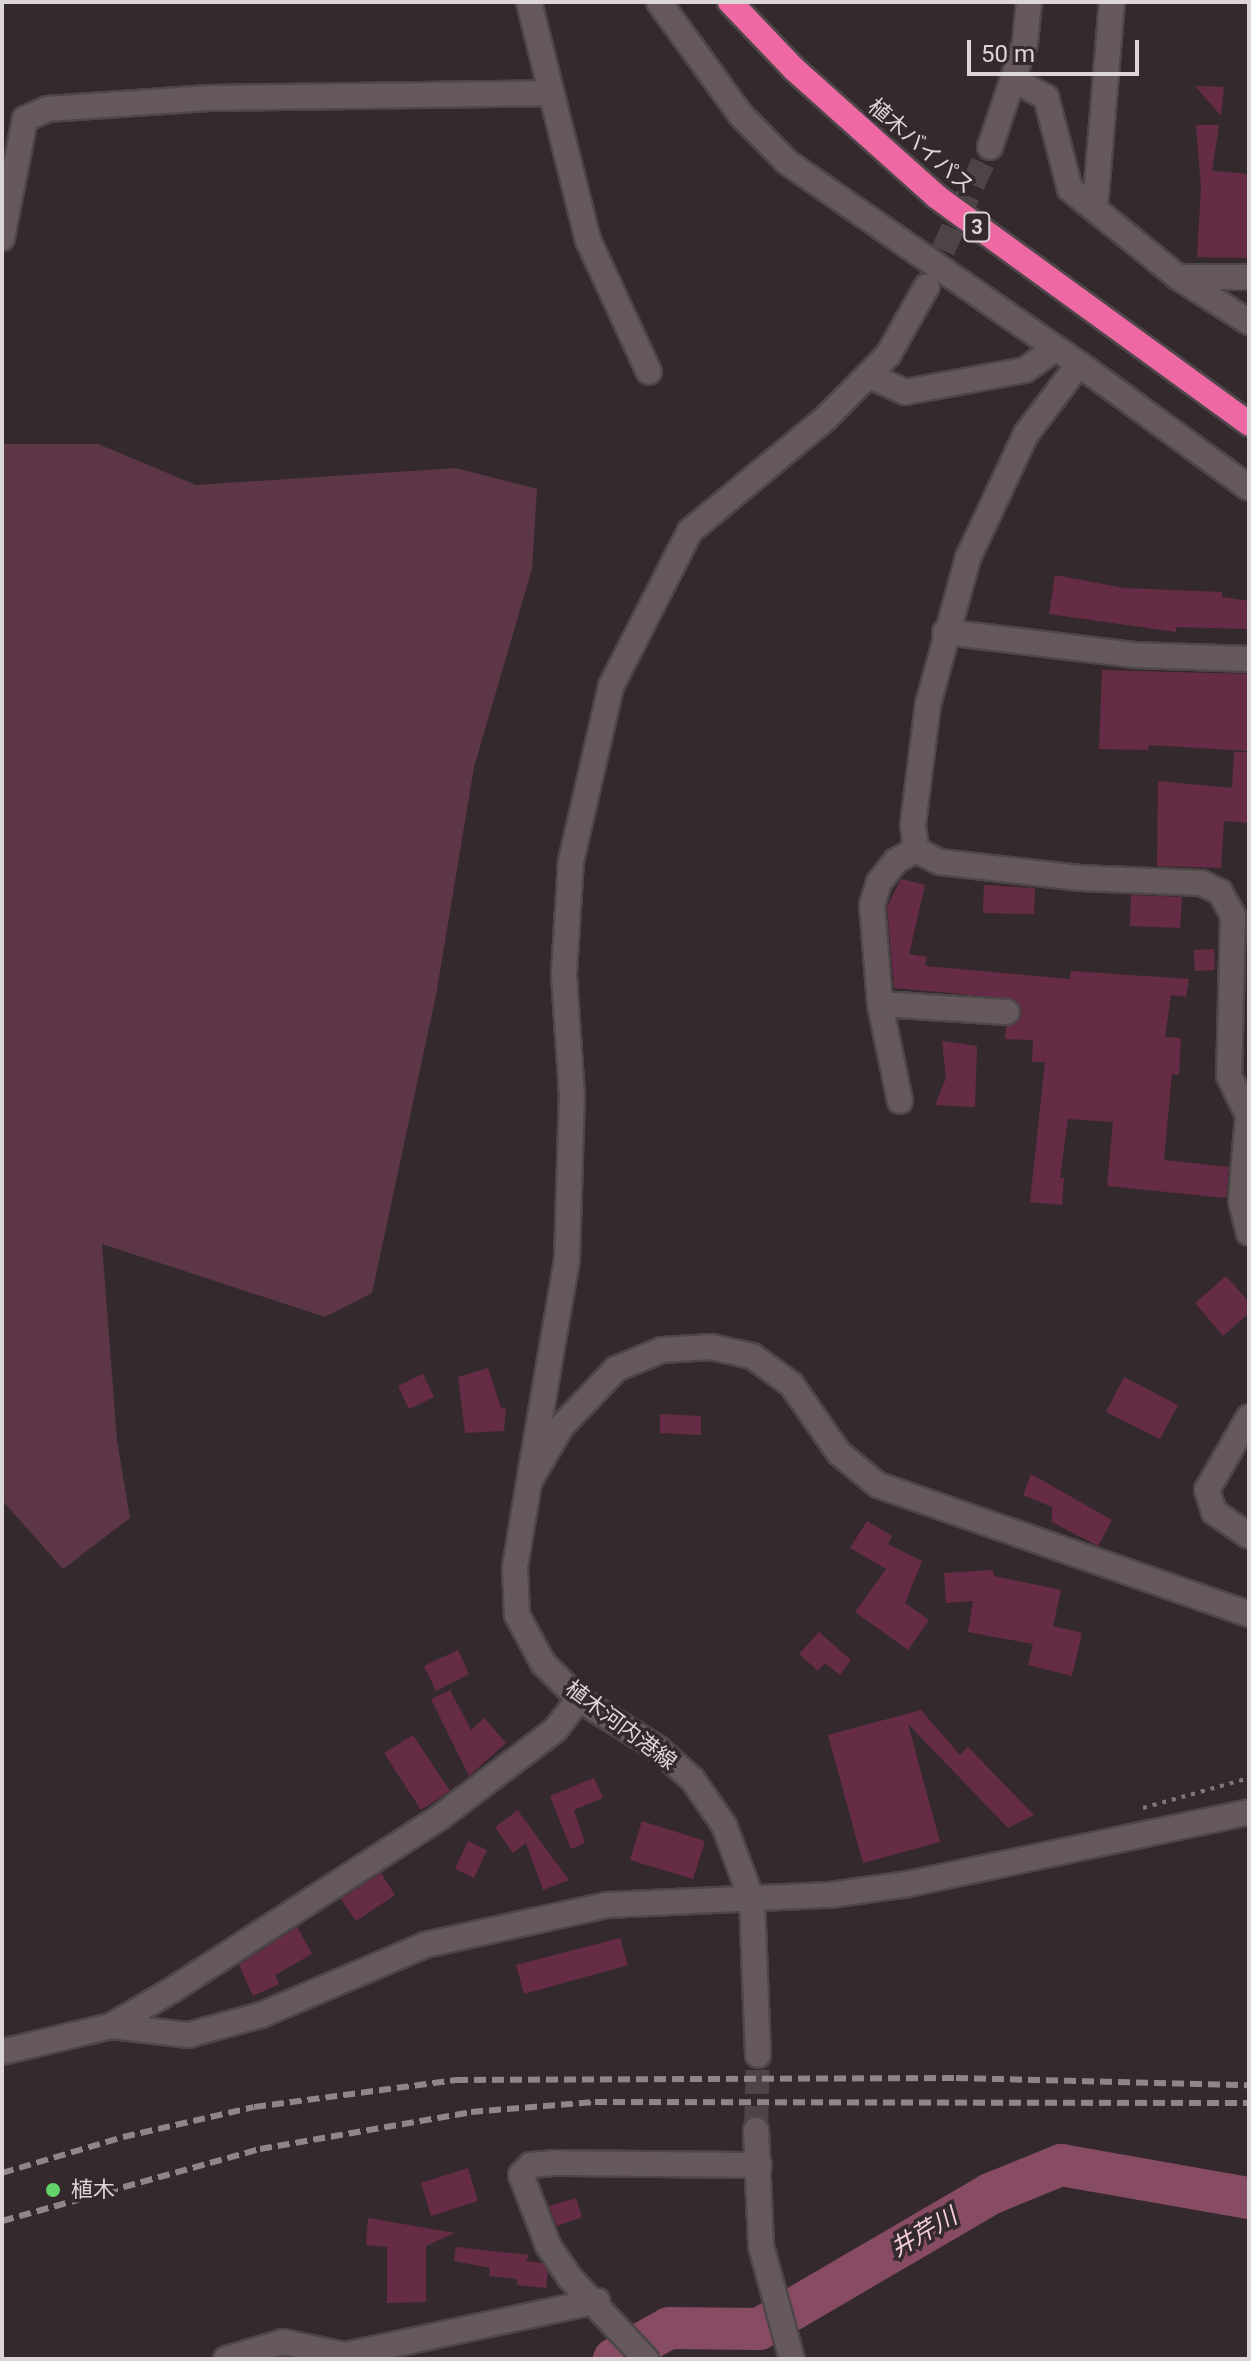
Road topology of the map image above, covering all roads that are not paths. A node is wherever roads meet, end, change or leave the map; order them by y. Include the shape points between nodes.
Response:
1 (529, 2) edge
2 (659, 2) edge
3 (730, 2) edge
4 (1029, 2) edge
5 (1112, 2) edge
6 (1013, 79) junction
7 (549, 93) junction
8 (990, 147) tunnel mouth
9 (1095, 208) junction
10 (2, 238) edge
11 (1178, 277) junction
12 (1249, 277) edge
13 (927, 286) tunnel mouth
14 (1249, 322) edge
15 (1056, 348) junction
16 (1079, 364) junction
17 (649, 372) dead end
18 (868, 375) junction
19 (1249, 424) edge
20 (1249, 488) edge
21 (945, 632) junction
22 (1249, 659) edge
23 (916, 850) junction
24 (1241, 914) edge
25 (880, 1004) junction
26 (1007, 1012) dead end
27 (900, 1101) dead end
28 (1245, 1101) edge
29 (1249, 1233) edge
30 (1249, 1417) edge
31 (529, 1482) junction
32 (1249, 1536) edge
33 (1249, 1614) edge
34 (579, 1699) junction
35 (1249, 1812) edge
36 (752, 1900) junction
37 (111, 2026) junction
38 (2, 2052) edge
39 (758, 2055) tunnel mouth
40 (756, 2130) tunnel mouth
41 (759, 2165) junction
42 (597, 2301) junction
43 (790, 2352) edge
44 (226, 2359) edge
45 (646, 2359) edge

1 - 7 street
2 - 15 street via 740,114 787,162
3 - 19 highway, 植木バイパス / 3 via 794,69 937,197
4 - 6 street via 1025,43
5 - 9 street
6 - 8 street
6 - 9 street via 1046,97 1061,170 1070,189
7 - 10 street via 209,98 47,109 25,119
7 - 17 street via 588,240
9 - 11 street
11 - 12 street
11 - 14 street
13 - 18 street via 888,355
15 - 16 street
15 - 18 street via 1025,370 905,392
16 - 20 street
16 - 21 street via 1026,434 1001,480
18 - 31 street via 825,419 690,531 611,686 571,861 564,974 572,1096 568,1245 554,1359
21 - 22 street via 1134,655
21 - 23 street via 918,774
23 - 24 street via 940,862 1015,872 1201,883 1220,892
23 - 25 street via 896,861 879,882 872,905
24 - 28 street via 1229,1076
25 - 26 street
25 - 27 street
28 - 29 street via 1241,1201
30 - 32 street via 1207,1490 1214,1512
31 - 33 street, 植木河内港線 via 561,1427 616,1369 662,1350 711,1347 752,1356 791,1384 839,1453 878,1485
31 - 34 street, 植木河内港線 via 515,1567 517,1615 543,1663
34 - 36 street, 植木河内港線 via 657,1748 692,1779 724,1825
34 - 37 street via 555,1730 439,1818
35 - 36 street via 908,1884
36 - 37 street via 607,1905 425,1945 261,2015 188,2035
36 - 39 street, 植木河内港線
37 - 38 street
40 - 41 street
41 - 42 street via 531,2165 521,2175 522,2185 548,2245 570,2278
41 - 43 street via 761,2246
42 - 44 street via 345,2355 283,2342
42 - 45 street

